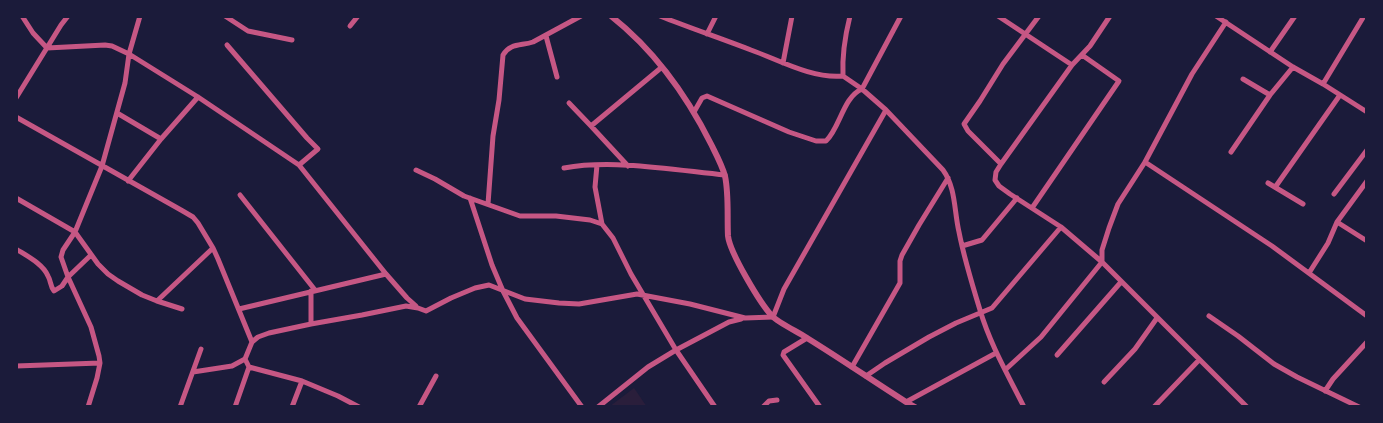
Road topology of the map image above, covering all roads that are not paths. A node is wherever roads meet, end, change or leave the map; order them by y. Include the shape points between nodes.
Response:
1 (22, 16) edge
2 (68, 16) edge
3 (140, 16) edge
4 (225, 16) edge
5 (358, 16) edge
6 (581, 16) edge
7 (611, 16) edge
8 (660, 16) edge
9 (716, 16) edge
10 (792, 16) edge
11 (850, 16) edge
12 (900, 16) edge
13 (998, 16) edge
14 (1039, 16) edge
15 (1110, 16) edge
16 (1216, 16) edge
17 (1295, 16) edge
18 (1364, 16) edge
19 (1226, 22) junction
20 (350, 26) dead end
21 (707, 34) junction
22 (1025, 34) junction
23 (546, 36) junction
24 (292, 40) dead end
25 (227, 45) dead end
26 (47, 48) junction
27 (1270, 52) junction
28 (129, 54) junction
29 (1082, 55) junction
30 (783, 63) junction
31 (1072, 65) junction
32 (662, 67) junction
33 (1293, 67) junction
34 (842, 76) junction
35 (557, 77) dead end
36 (1243, 79) dead end
37 (1324, 84) junction
38 (862, 90) junction
39 (1270, 95) junction
40 (1340, 95) junction
41 (198, 97) junction
42 (16, 98) edge
43 (569, 103) dead end
44 (886, 110) junction
45 (117, 112) junction
46 (694, 112) junction
47 (1367, 112) edge
48 (16, 117) edge
49 (591, 126) junction
50 (161, 138) junction
51 (1367, 150) edge
52 (1231, 152) dead end
53 (1145, 162) junction
54 (1001, 164) junction
55 (299, 165) junction
56 (597, 165) junction
57 (102, 166) junction
58 (628, 166) junction
59 (564, 168) dead end
60 (416, 170) dead end
61 (725, 175) junction
62 (948, 178) junction
63 (1367, 180) edge
64 (128, 181) junction
65 (1268, 183) dead end
66 (1276, 186) junction
67 (1334, 194) dead end
68 (240, 195) dead end
69 (16, 198) edge
70 (470, 198) junction
71 (1017, 198) junction
72 (488, 204) junction
73 (1303, 204) dead end
74 (1032, 208) junction
75 (1337, 222) junction
76 (602, 224) junction
77 (1061, 227) junction
78 (75, 232) junction
79 (1367, 241) edge
80 (962, 246) junction
81 (213, 248) junction
82 (16, 250) edge
83 (91, 255) junction
84 (1102, 262) junction
85 (1309, 273) junction
86 (386, 274) junction
87 (68, 277) junction
88 (1120, 282) junction
89 (502, 290) junction
90 (313, 291) junction
91 (643, 294) junction
92 (157, 301) junction
93 (418, 308) junction
94 (182, 309) dead end
95 (238, 309) junction
96 (980, 312) junction
97 (1209, 316) dead end
98 (1367, 316) edge
99 (773, 317) junction
100 (744, 318) junction
101 (1156, 318) junction
102 (311, 324) junction
103 (807, 338) junction
104 (252, 342) junction
105 (1367, 342) edge
106 (201, 350) dead end
107 (676, 350) junction
108 (996, 353) junction
109 (1057, 355) dead end
110 (245, 359) junction
111 (1199, 360) junction
112 (100, 363) junction
113 (16, 366) edge
114 (249, 367) junction
115 (852, 367) junction
116 (1006, 370) junction
117 (193, 372) junction
118 (436, 376) dead end
119 (866, 376) junction
120 (302, 382) junction
121 (1104, 382) dead end
122 (1325, 391) junction
123 (777, 400) dead end
124 (906, 402) junction
125 (88, 407) edge
126 (180, 407) edge
127 (236, 407) edge
128 (292, 407) edge
129 (359, 407) edge
130 (419, 407) edge
131 (582, 407) edge
132 (598, 407) edge
133 (715, 407) edge
134 (763, 407) edge
135 (820, 407) edge
136 (915, 407) edge
137 (1024, 407) edge
138 (1154, 407) edge
139 (1247, 407) edge
140 (1359, 407) edge

1 - 26 street
2 - 26 street
3 - 28 street
4 - 24 street via 248,32
5 - 20 street
6 - 23 street
7 - 32 street
8 - 21 street
9 - 21 street
10 - 30 street
11 - 34 street via 844,41
12 - 38 street
13 - 22 street
14 - 22 street
15 - 29 street
16 - 19 street
17 - 27 street
18 - 37 street
19 - 27 street
19 - 53 street via 1192,74
21 - 30 street
22 - 31 street
22 - 54 street via 964,124
23 - 35 street
23 - 72 street via 534,42 516,44 503,55
25 - 55 street via 318,149
26 - 28 street via 105,44
26 - 42 street
27 - 33 street
28 - 41 street
28 - 45 street
29 - 31 street
29 - 74 street via 1119,81
30 - 34 street via 825,76
31 - 54 street
32 - 46 street
32 - 49 street
33 - 37 street
33 - 39 street
34 - 38 street
36 - 39 street
37 - 40 street
38 - 44 street
38 - 46 street via 852,98 830,138 820,142 707,96 702,98
39 - 52 street
40 - 47 street
40 - 66 street
41 - 50 street
41 - 55 street
43 - 49 street
44 - 62 street
44 - 99 street via 784,289
45 - 50 street
45 - 57 street
46 - 61 street
48 - 57 street
49 - 58 street
50 - 64 street
51 - 67 street
53 - 84 street via 1118,204 1102,250
53 - 85 street
54 - 71 street via 995,180 998,186
55 - 86 street
56 - 58 street
56 - 59 street
56 - 76 street via 596,187
57 - 64 street
57 - 78 street
58 - 61 street
60 - 70 street
61 - 99 street via 731,247 756,294
62 - 80 street
62 - 115 street via 902,255 900,283
63 - 75 street
64 - 81 street via 193,218
65 - 66 street
66 - 73 street
68 - 90 street
69 - 78 street
70 - 72 street
70 - 89 street
71 - 74 street
71 - 80 street via 982,240
72 - 76 street via 520,216 565,217
74 - 77 street
75 - 79 street
75 - 85 street via 1333,235
76 - 91 street via 614,238
77 - 84 street
77 - 96 street via 992,308
78 - 83 street
78 - 87 street via 62,256
80 - 96 street
81 - 92 street
81 - 95 street
82 - 87 street via 44,269 54,291
83 - 87 street
83 - 92 street via 118,281
84 - 88 street
84 - 116 street via 1041,337
85 - 98 street
86 - 90 street
86 - 93 street
87 - 112 street via 91,327
88 - 101 street
88 - 109 street
89 - 91 street via 525,299 570,304
89 - 93 street via 489,285 475,288 430,310
89 - 131 street via 528,335
90 - 95 street
90 - 102 street
91 - 100 street
91 - 107 street
92 - 94 street
93 - 102 street via 406,306
95 - 104 street
96 - 108 street
96 - 119 street via 922,341
97 - 122 street via 1274,364
99 - 100 street
99 - 103 street
100 - 107 street via 729,322
101 - 111 street
101 - 121 street via 1135,349
102 - 104 street via 263,335
103 - 115 street
103 - 135 street via 784,352 783,356
104 - 110 street
105 - 122 street
106 - 117 street
107 - 132 street via 648,367
107 - 133 street
108 - 116 street
108 - 124 street
110 - 114 street
110 - 117 street via 232,366
111 - 138 street
111 - 139 street
112 - 113 street
112 - 125 street
114 - 120 street
114 - 127 street
115 - 119 street
116 - 137 street
117 - 126 street
118 - 130 street
119 - 124 street
120 - 128 street
120 - 129 street
122 - 140 street
123 - 134 street via 769,401
124 - 136 street

